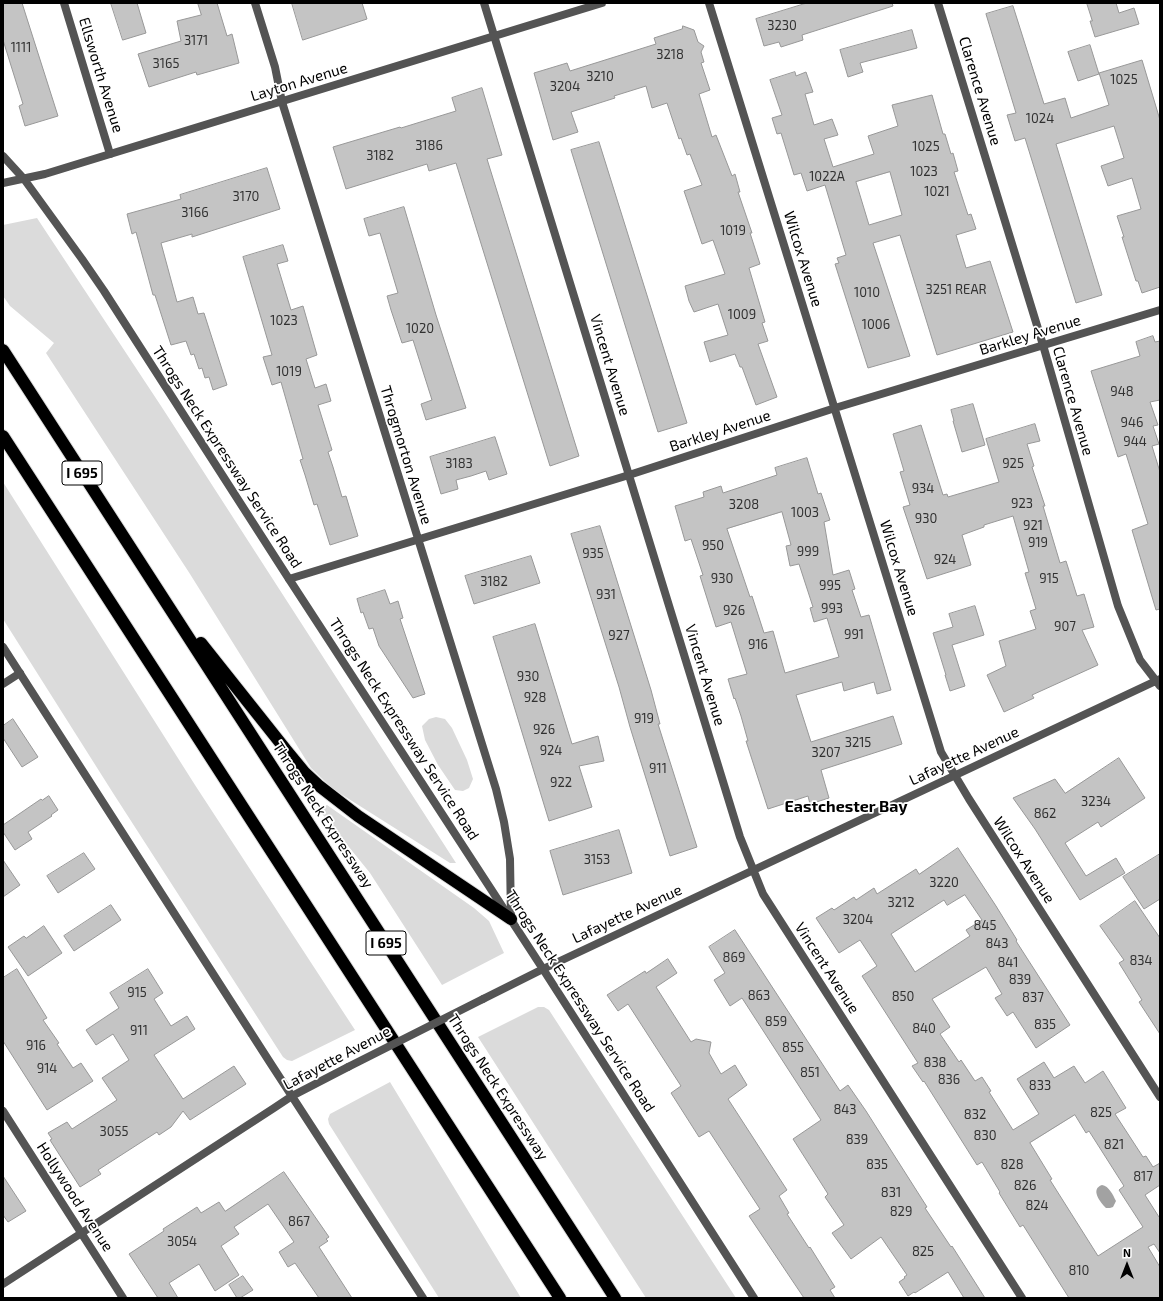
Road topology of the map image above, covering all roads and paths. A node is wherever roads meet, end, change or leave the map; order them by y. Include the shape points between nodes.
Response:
1 (64, 3) edge
2 (255, 3) edge
3 (484, 3) edge
4 (602, 3) edge
5 (709, 3) edge
6 (938, 3) edge
7 (494, 36) junction
8 (282, 102) junction
9 (110, 154) junction
10 (3, 156) edge
11 (24, 179) junction
12 (3, 183) edge
13 (1160, 310) edge
14 (1043, 345) junction
15 (3, 350) edge
16 (834, 408) junction
17 (3, 436) edge
18 (629, 475) junction
19 (418, 540) junction
20 (289, 579) junction
21 (158, 589) junction
22 (3, 647) edge
23 (20, 673) junction
24 (1159, 682) edge
25 (3, 684) edge
26 (955, 775) junction
27 (752, 870) junction
28 (511, 919) junction
29 (543, 969) junction
30 (292, 1096) junction
31 (1160, 1097) edge
32 (3, 1111) edge
33 (81, 1233) junction
34 (3, 1284) edge
35 (123, 1298) edge
36 (423, 1298) edge
37 (560, 1298) edge
38 (615, 1298) edge
39 (754, 1298) edge
40 (1022, 1298) edge

1 - 9 street, Ellsworth Avenue
2 - 8 street, Throgmorton Avenue via 275,66
3 - 7 street, Vincent Avenue
4 - 7 street, Layton Avenue
5 - 16 street, Wilcox Avenue
6 - 14 street, Clarence Avenue
7 - 8 street, Layton Avenue
7 - 18 street, Vincent Avenue
8 - 9 street, Layton Avenue
8 - 19 street, Throgmorton Avenue
9 - 11 street, Layton Avenue
10 - 11 street, Throgs Neck Expressway Service Road
11 - 12 street, Layton Avenue
11 - 20 street, Throgs Neck Expressway Service Road via 104,291
13 - 14 street, Barkley Avenue
14 - 16 street, Barkley Avenue
14 - 24 street, Clarence Avenue via 1118,606 1140,660
15 - 21 highway, Throgs Neck Expressway / I 695
16 - 18 street, Barkley Avenue
16 - 26 street, Wilcox Avenue via 941,752
17 - 37 highway
18 - 19 street, Barkley Avenue
18 - 27 street, Vincent Avenue via 742,845
19 - 20 street, Barkley Avenue
19 - 28 street, Throgmorton Avenue via 501,805 510,859
20 - 28 street, Throgs Neck Expressway Service Road
21 - 28 highway via 290,756 318,786 358,816
21 - 38 highway, Throgs Neck Expressway / I 695
22 - 23 street
23 - 25 street
23 - 30 street
24 - 26 street, Lafayette Avenue
26 - 27 street, Lafayette Avenue
26 - 31 street, Wilcox Avenue
27 - 29 street, Lafayette Avenue
27 - 40 street, Vincent Avenue via 763,894
28 - 29 street, Throgs Neck Expressway Service Road
29 - 30 street, Lafayette Avenue, bridge
29 - 39 street, Throgs Neck Expressway Service Road
30 - 33 street, Lafayette Avenue
30 - 36 street
32 - 33 street, Hollywood Avenue
33 - 34 street, Lafayette Avenue
33 - 35 street, Hollywood Avenue

